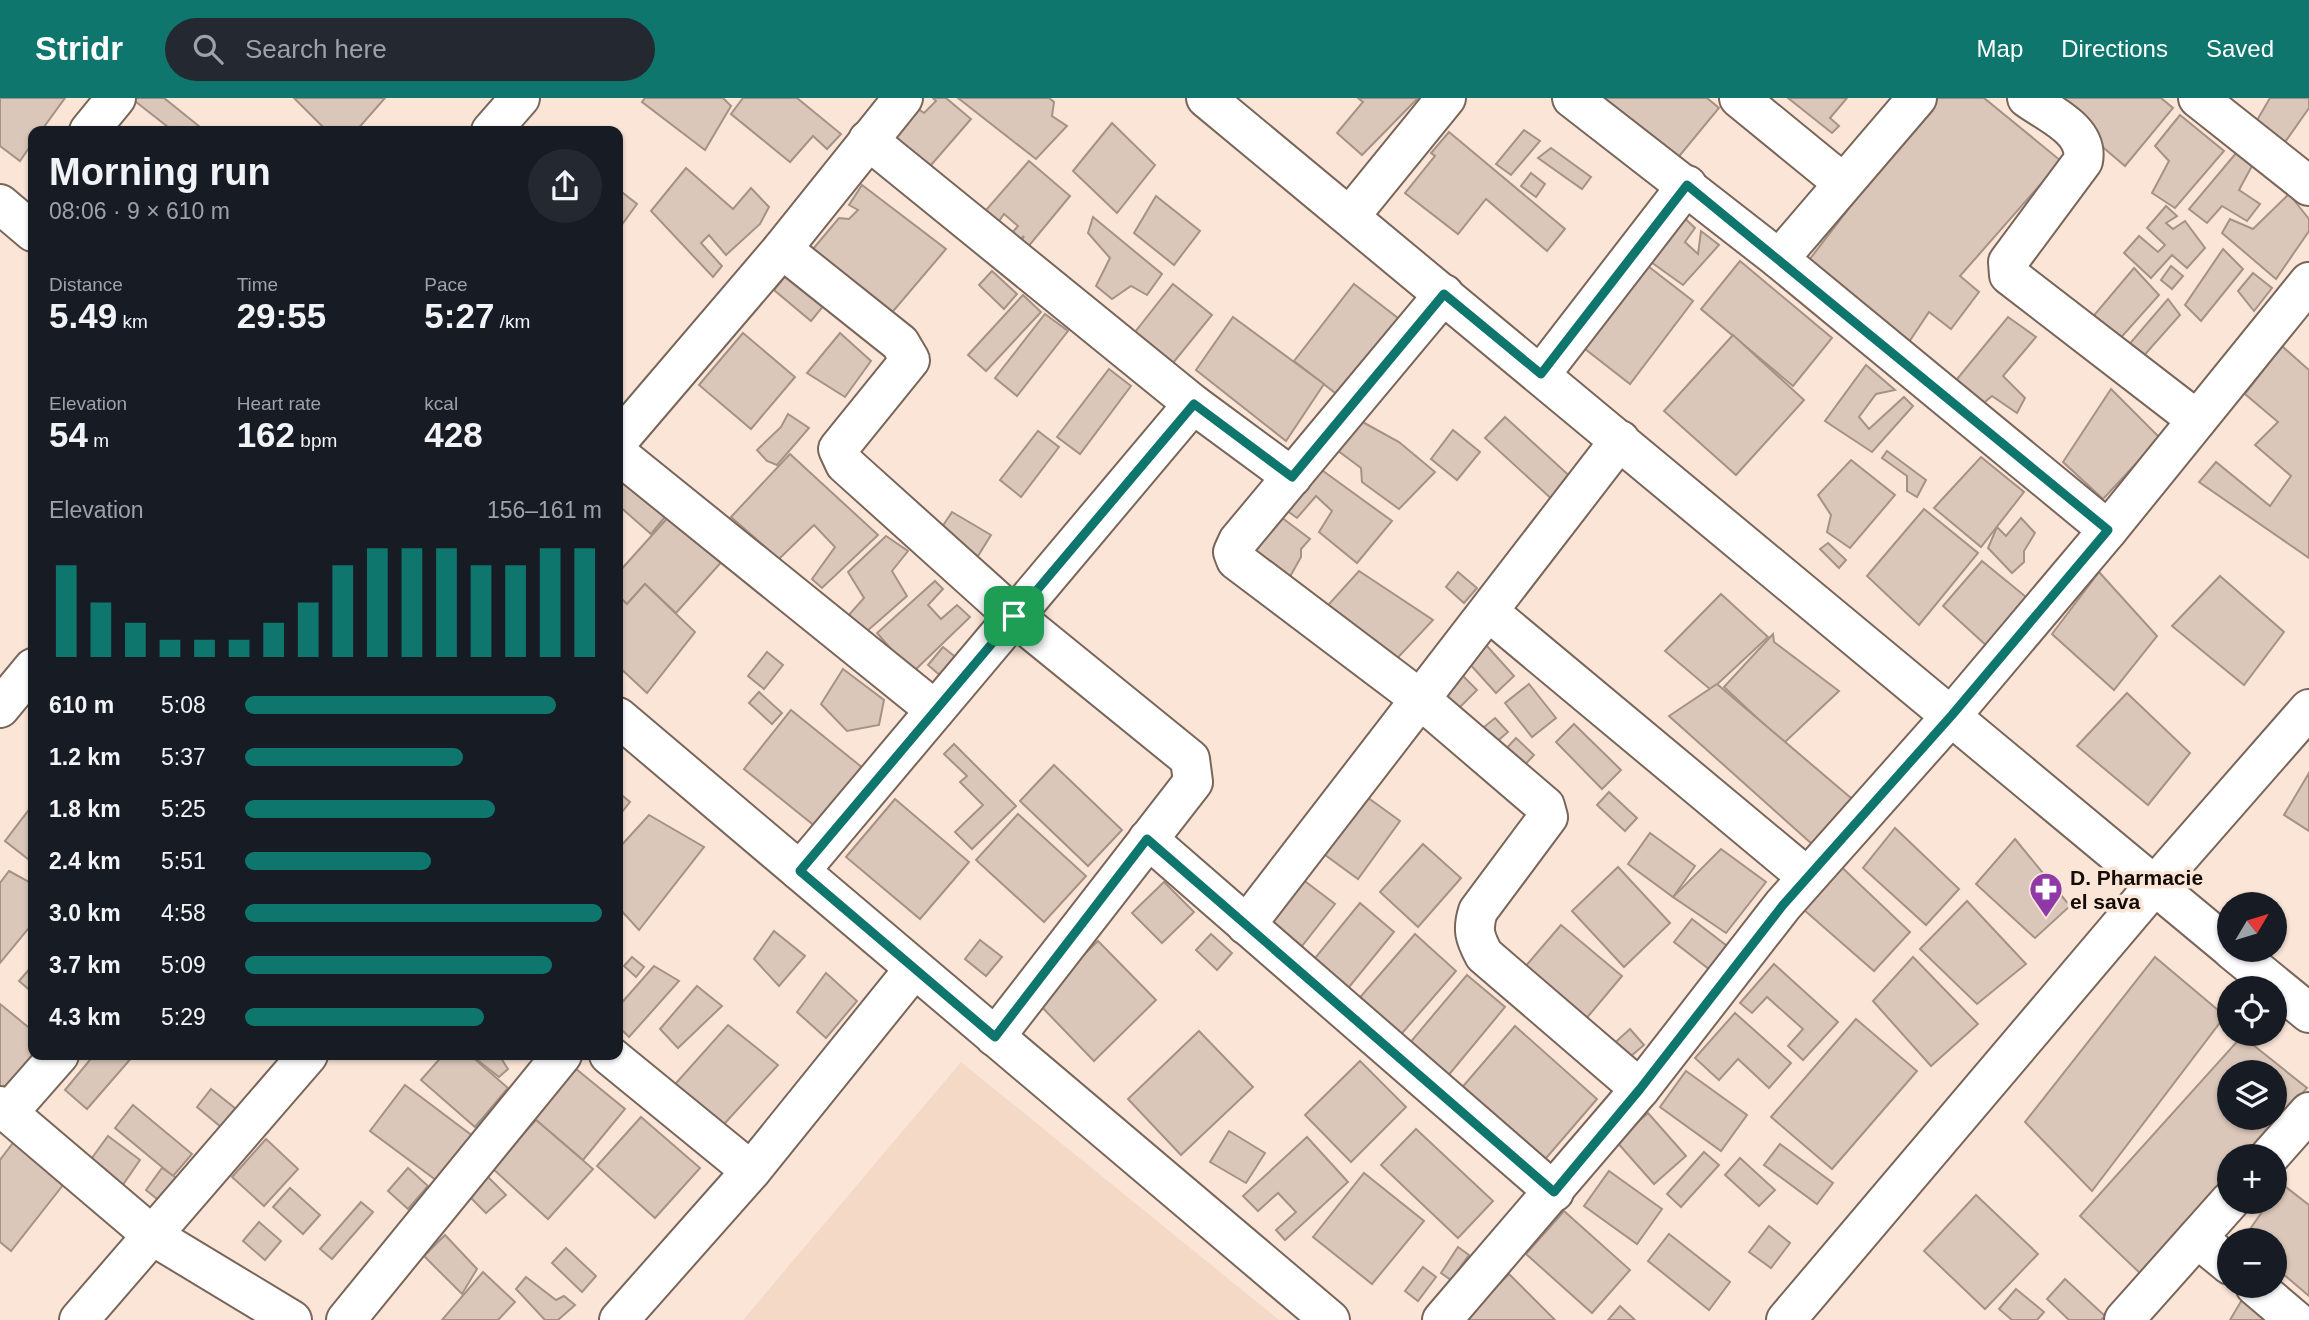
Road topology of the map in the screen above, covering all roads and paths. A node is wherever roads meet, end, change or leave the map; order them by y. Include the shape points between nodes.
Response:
1 (116, 98) edge
2 (520, 98) edge
3 (903, 98) edge
4 (1206, 98) edge
5 (1446, 98) edge
6 (1572, 98) edge
7 (1739, 98) edge
8 (1917, 98) edge
9 (2027, 98) edge
10 (2198, 98) edge
11 (93, 126) edge
12 (495, 126) edge
13 (868, 140) junction
14 (1843, 183) junction
15 (1687, 185) junction
16 (2309, 186) edge
17 (1350, 216) junction
18 (782, 249) junction
19 (1779, 259) junction
20 (2309, 282) edge
21 (1444, 294) junction
22 (1541, 374) junction
23 (1194, 404) junction
24 (2197, 421) junction
25 (623, 435) edge
26 (1620, 440) junction
27 (623, 458) edge
28 (1292, 477) junction
29 (2108, 530) junction
30 (1489, 611) junction
31 (1014, 616) junction
32 (28, 674) edge
33 (1420, 699) junction
34 (0, 708) edge
35 (2309, 709) edge
36 (935, 710) junction
37 (1952, 715) junction
38 (623, 721) edge
39 (1147, 839) junction
40 (800, 871) junction
41 (1807, 877) junction
42 (2154, 886) junction
43 (1246, 925) junction
44 (2217, 938) edge
45 (2247, 962) edge
46 (914, 969) junction
47 (2309, 1013) edge
48 (995, 1037) junction
49 (54, 1060) edge
50 (303, 1060) edge
51 (558, 1060) edge
52 (615, 1060) edge
53 (1640, 1089) junction
54 (4, 1110) edge
55 (2309, 1112) edge
56 (2281, 1144) edge
57 (751, 1171) junction
58 (1554, 1192) junction
59 (2218, 1214) edge
60 (153, 1236) junction
61 (2197, 1238) junction
62 (2217, 1254) edge
63 (2269, 1298) edge
64 (79, 1320) edge
65 (292, 1320) edge
66 (346, 1320) edge
67 (619, 1320) edge
68 (1330, 1320) edge
69 (1442, 1320) edge
70 (1786, 1320) edge
71 (2124, 1320) edge
72 (2295, 1320) edge

1 - 11 street
2 - 12 street
3 - 13 street
4 - 17 street
5 - 17 street
6 - 15 street
7 - 14 street
8 - 14 street
9 - 24 street via 2078,135 2085,149 2083,161 2008,262 2009,275
10 - 16 street
13 - 18 street
13 - 23 street
14 - 19 street
15 - 19 street
15 - 22 street
17 - 21 street
18 - 25 street
18 - 31 street via 900,343 910,360 838,449 840,457
19 - 29 street
20 - 24 street
21 - 22 street
21 - 28 street
22 - 26 street
23 - 28 street
23 - 31 street
24 - 29 street
26 - 30 street
26 - 37 street
27 - 36 street
28 - 33 street via 1238,541 1233,552 1236,560
29 - 37 street
30 - 33 street
30 - 41 street
31 - 36 street
31 - 39 street via 1190,759 1193,782
32 - 34 street
33 - 43 street
33 - 53 street via 1545,806 1548,817 1478,911 1473,928 1484,955
35 - 42 street
36 - 40 street
37 - 41 street
37 - 42 street
38 - 40 street
39 - 43 street
39 - 48 street
40 - 46 street
41 - 53 street
42 - 44 street
42 - 70 street
43 - 58 street
45 - 47 street
46 - 48 street
46 - 57 street
48 - 68 street
49 - 54 street
50 - 60 street
51 - 66 street
52 - 57 street
53 - 58 street
54 - 60 street
55 - 56 street
57 - 67 street
58 - 69 street
59 - 61 street
60 - 64 street
60 - 65 street
61 - 62 street
61 - 71 street
63 - 72 street

